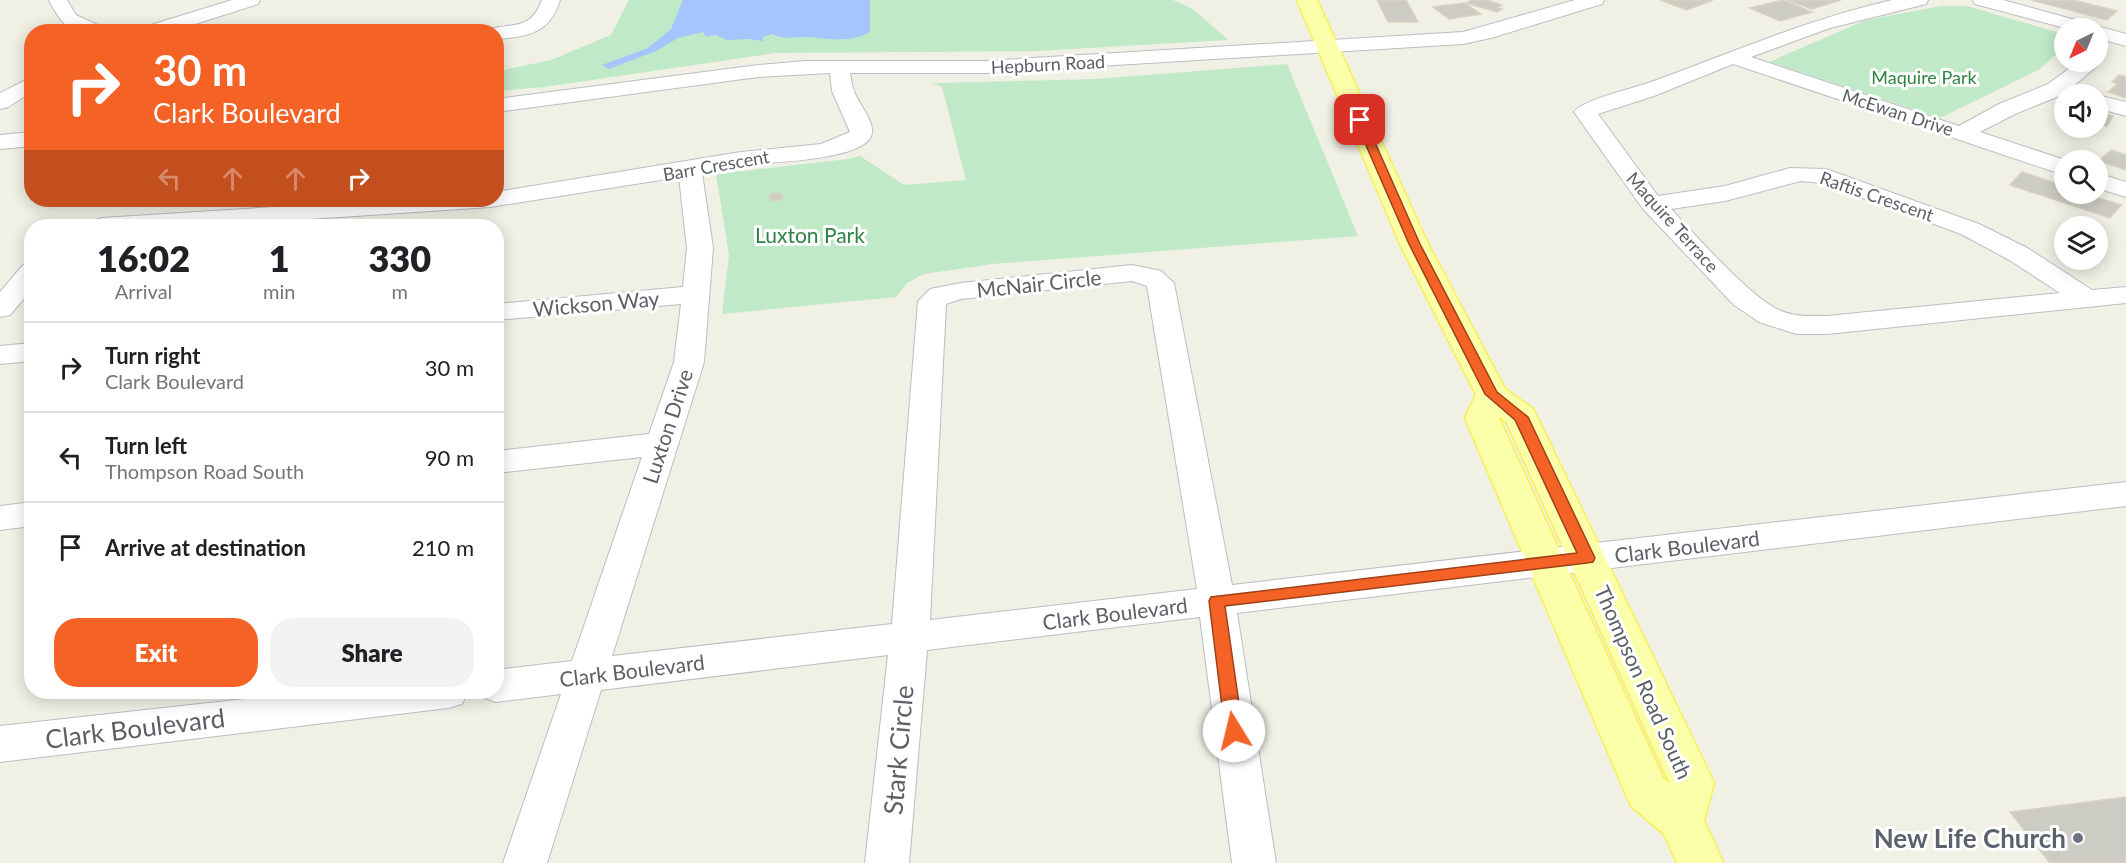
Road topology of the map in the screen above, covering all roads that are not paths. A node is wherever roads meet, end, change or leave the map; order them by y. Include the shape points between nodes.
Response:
1 (58, 0) edge
2 (251, 0) edge
3 (552, 0) edge
4 (1307, 0) edge
5 (1539, 0) edge
6 (1595, 0) edge
7 (1919, 0) edge
8 (1982, 0) edge
9 (1563, 10) junction
10 (2054, 20) edge
11 (79, 24) edge
12 (174, 24) edge
13 (504, 32) edge
14 (1328, 46) junction
15 (1732, 57) junction
16 (839, 67) junction
17 (2083, 72) edge
18 (2073, 84) edge
19 (24, 87) edge
20 (2054, 95) edge
21 (0, 102) edge
22 (2108, 104) edge
23 (504, 105) edge
24 (2126, 109) edge
25 (1962, 133) junction
26 (24, 140) edge
27 (0, 142) edge
28 (2054, 165) edge
29 (690, 168) junction
30 (2108, 184) edge
31 (2126, 190) edge
32 (504, 198) edge
33 (1652, 204) junction
34 (386, 207) edge
35 (206, 219) edge
36 (24, 280) edge
37 (696, 294) junction
38 (2126, 295) edge
39 (2084, 297) junction
40 (0, 309) edge
41 (504, 311) edge
42 (24, 353) edge
43 (0, 355) edge
44 (1492, 394) junction
45 (661, 444) junction
46 (504, 461) edge
47 (2126, 494) edge
48 (24, 515) edge
49 (0, 518) edge
50 (1587, 558) junction
51 (1546, 562) junction
52 (1216, 601) junction
53 (910, 637) junction
54 (588, 675) junction
55 (504, 685) edge
56 (388, 699) edge
57 (0, 744) edge
58 (1681, 820) junction
59 (525, 863) edge
60 (887, 863) edge
61 (1254, 863) edge
62 (1700, 863) edge

1 - 11 street via 68,19
2 - 12 street
3 - 13 street via 538,22
4 - 14 main road, Thompson Road South
5 - 9 street
6 - 9 street, Hepburn Road
7 - 15 street, Maquire Terrace via 1862,12
8 - 10 street
9 - 14 street, Hepburn Road via 1463,38
14 - 16 street, Hepburn Road via 996,67
14 - 44 main road, Thompson Road South via 1414,244
15 - 25 street, McEwan Drive
15 - 33 street, Maquire Terrace via 1585,112
16 - 23 street, Hepburn Road via 758,71
16 - 29 street, Barr Crescent via 843,91 861,128 855,141 831,149
17 - 18 street
19 - 21 street
20 - 25 street via 2007,109
22 - 24 street
25 - 28 street, McEwan Drive
26 - 27 street
29 - 32 street, Barr Crescent
29 - 37 street, Luxton Drive via 700,248
30 - 31 street
33 - 39 street, Raftis Crescent via 1734,192 1795,173 1826,176 1970,229 2020,255
33 - 39 street, Maquire Terrace via 1744,299 1769,316 1797,325 1827,326
34 - 35 street
36 - 40 street
37 - 41 street, Wickson Way
37 - 45 street, Luxton Drive via 689,362
38 - 39 street, Maquire Terrace
42 - 43 street
44 - 50 main road, Thompson Road South via 1521,417
44 - 51 main road, Thompson Road South via 1481,418
45 - 46 street
45 - 54 street, Luxton Drive
47 - 50 street, Clark Boulevard
48 - 49 street
50 - 51 street, Clark Boulevard
50 - 58 main road, Thompson Road South via 1692,783
51 - 52 street, Clark Boulevard
51 - 58 main road, Thompson Road South via 1647,792
52 - 53 street, Clark Boulevard
52 - 53 street, McNair Circle via 1160,284 1132,273 961,291 940,295 929,310
52 - 61 street
53 - 54 street, Clark Boulevard
53 - 60 street, Stark Circle
54 - 55 street, Clark Boulevard
54 - 59 street, Luxton Drive
56 - 57 street, Clark Boulevard
58 - 62 main road, Thompson Road South

